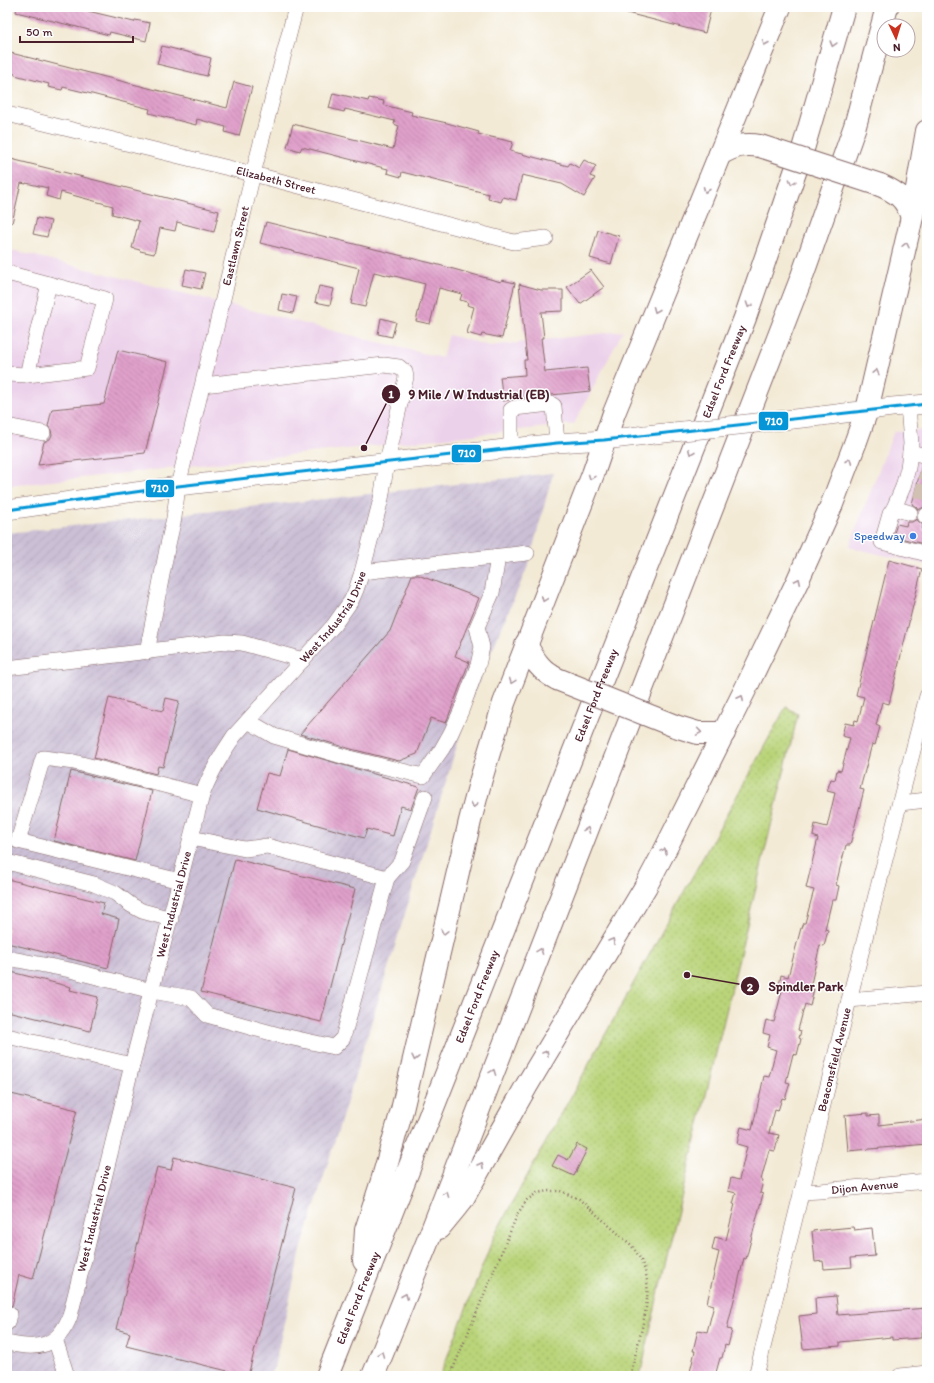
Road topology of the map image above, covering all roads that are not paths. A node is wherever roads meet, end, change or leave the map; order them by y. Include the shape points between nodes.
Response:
1 (296, 7) edge
2 (780, 7) edge
3 (844, 7) edge
4 (887, 7) edge
5 (7, 114) edge
6 (927, 132) edge
7 (720, 154) junction
8 (253, 174) junction
9 (912, 217) junction
10 (546, 238) dead end
11 (7, 273) edge
12 (49, 284) junction
13 (7, 374) edge
14 (27, 375) junction
15 (202, 385) junction
16 (927, 404) edge
17 (908, 405) junction
18 (867, 410) junction
19 (7, 426) edge
20 (43, 433) dead end
21 (604, 440) junction
22 (557, 443) junction
23 (511, 448) junction
24 (910, 452) junction
25 (927, 456) tunnel mouth
26 (387, 462) junction
27 (178, 486) junction
28 (894, 508) junction
29 (7, 510) edge
30 (910, 513) dead end
31 (527, 553) dead end
32 (927, 554) edge
33 (498, 557) junction
34 (362, 572) junction
35 (526, 644) junction
36 (147, 652) junction
37 (303, 660) junction
38 (7, 668) edge
39 (927, 696) edge
40 (248, 721) junction
41 (724, 733) junction
42 (202, 794) junction
43 (425, 797) dead end
44 (927, 800) edge
45 (900, 803) junction
46 (191, 838) junction
47 (11, 863) dead end
48 (387, 878) junction
49 (180, 881) junction
50 (170, 919) junction
51 (7, 958) edge
52 (152, 991) junction
53 (927, 993) edge
54 (849, 1000) junction
55 (7, 1036) edge
56 (132, 1065) junction
57 (927, 1181) edge
58 (802, 1192) junction
59 (427, 1243) junction
60 (361, 1286) junction
61 (7, 1314) edge
62 (7, 1323) edge
63 (55, 1339) junction
64 (7, 1343) edge
65 (927, 1373) edge
66 (67, 1376) edge
67 (326, 1376) edge
68 (373, 1376) edge
69 (756, 1376) edge
70 (900, 1376) edge

1 - 8 street, Eastlawn Street
2 -> 7 highway
3 -> 60 highway, Edsel Ford Freeway via 803,149 744,318
59 -> 4 highway via 801,279 855,126
5 - 8 street, Elizabeth Street
6 - 9 highway
7 - 9 highway, bridge via 740,145 751,144 880,185 900,196 907,204
7 -> 21 highway
8 - 10 street, Elizabeth Street via 514,242
8 - 15 street, Eastlawn Street
18 -> 9 highway
11 - 12 street
12 - 14 street
12 - 14 street via 105,299 87,368
13 - 14 street
15 - 26 street, West Industrial Drive via 384,365 399,367 406,376
15 - 27 street, Eastlawn Street
16 - 17 main road
17 - 18 main road
17 - 24 street via 912,444
18 - 21 main road, bridge
41 -> 18 highway via 807,561 832,504
19 - 20 street
21 - 22 main road
21 -> 35 highway
22 - 23 main road
22 - 23 street via 554,406 551,404 514,408 510,410
23 - 26 main road
24 - 25 street
24 - 28 street via 914,469 909,488
26 - 27 main road
26 - 34 street, West Industrial Drive via 381,499
27 - 29 main road
27 - 36 street, Eastlawn Street
28 - 30 street
28 - 32 street via 882,542
31 - 33 street
33 - 34 street
33 - 40 street via 492,593 477,627 482,647 478,665 451,734 423,776 274,736
34 - 37 street, West Industrial Drive via 345,611
35 -> 41 highway, bridge via 539,667 557,679 675,726 698,733
35 -> 60 highway via 504,703 481,779 402,1110 366,1230
36 - 37 street via 225,642 242,643
36 - 38 street
37 - 40 street, West Industrial Drive
39 - 45 street, Beaconsfield Avenue
40 - 42 street, West Industrial Drive via 221,755
59 -> 41 highway via 462,1200 526,1085 646,886
42 - 46 street, West Industrial Drive
42 - 49 street via 74,762 43,758 18,841
43 - 48 street via 402,861
44 - 45 street
45 - 54 street, Beaconsfield Avenue
46 - 48 street via 244,849 267,846
46 - 49 street, West Industrial Drive
47 - 50 street via 94,884 115,893 142,911
48 - 52 street via 343,1038 334,1047 207,1015 191,998
49 - 50 street, West Industrial Drive
50 - 52 street, West Industrial Drive
51 - 52 street via 70,970
52 - 56 street, West Industrial Drive
53 - 54 street
54 - 58 street, Beaconsfield Avenue
55 - 56 street
56 - 63 street, West Industrial Drive via 70,1316 66,1326
57 - 58 street, Dijon Avenue
58 - 69 street, Beaconsfield Avenue
68 -> 59 highway
60 - 67 highway, Edsel Ford Freeway
61 - 62 street
63 - 64 street, West Industrial Drive via 37,1347
63 - 66 street
65 - 70 street

